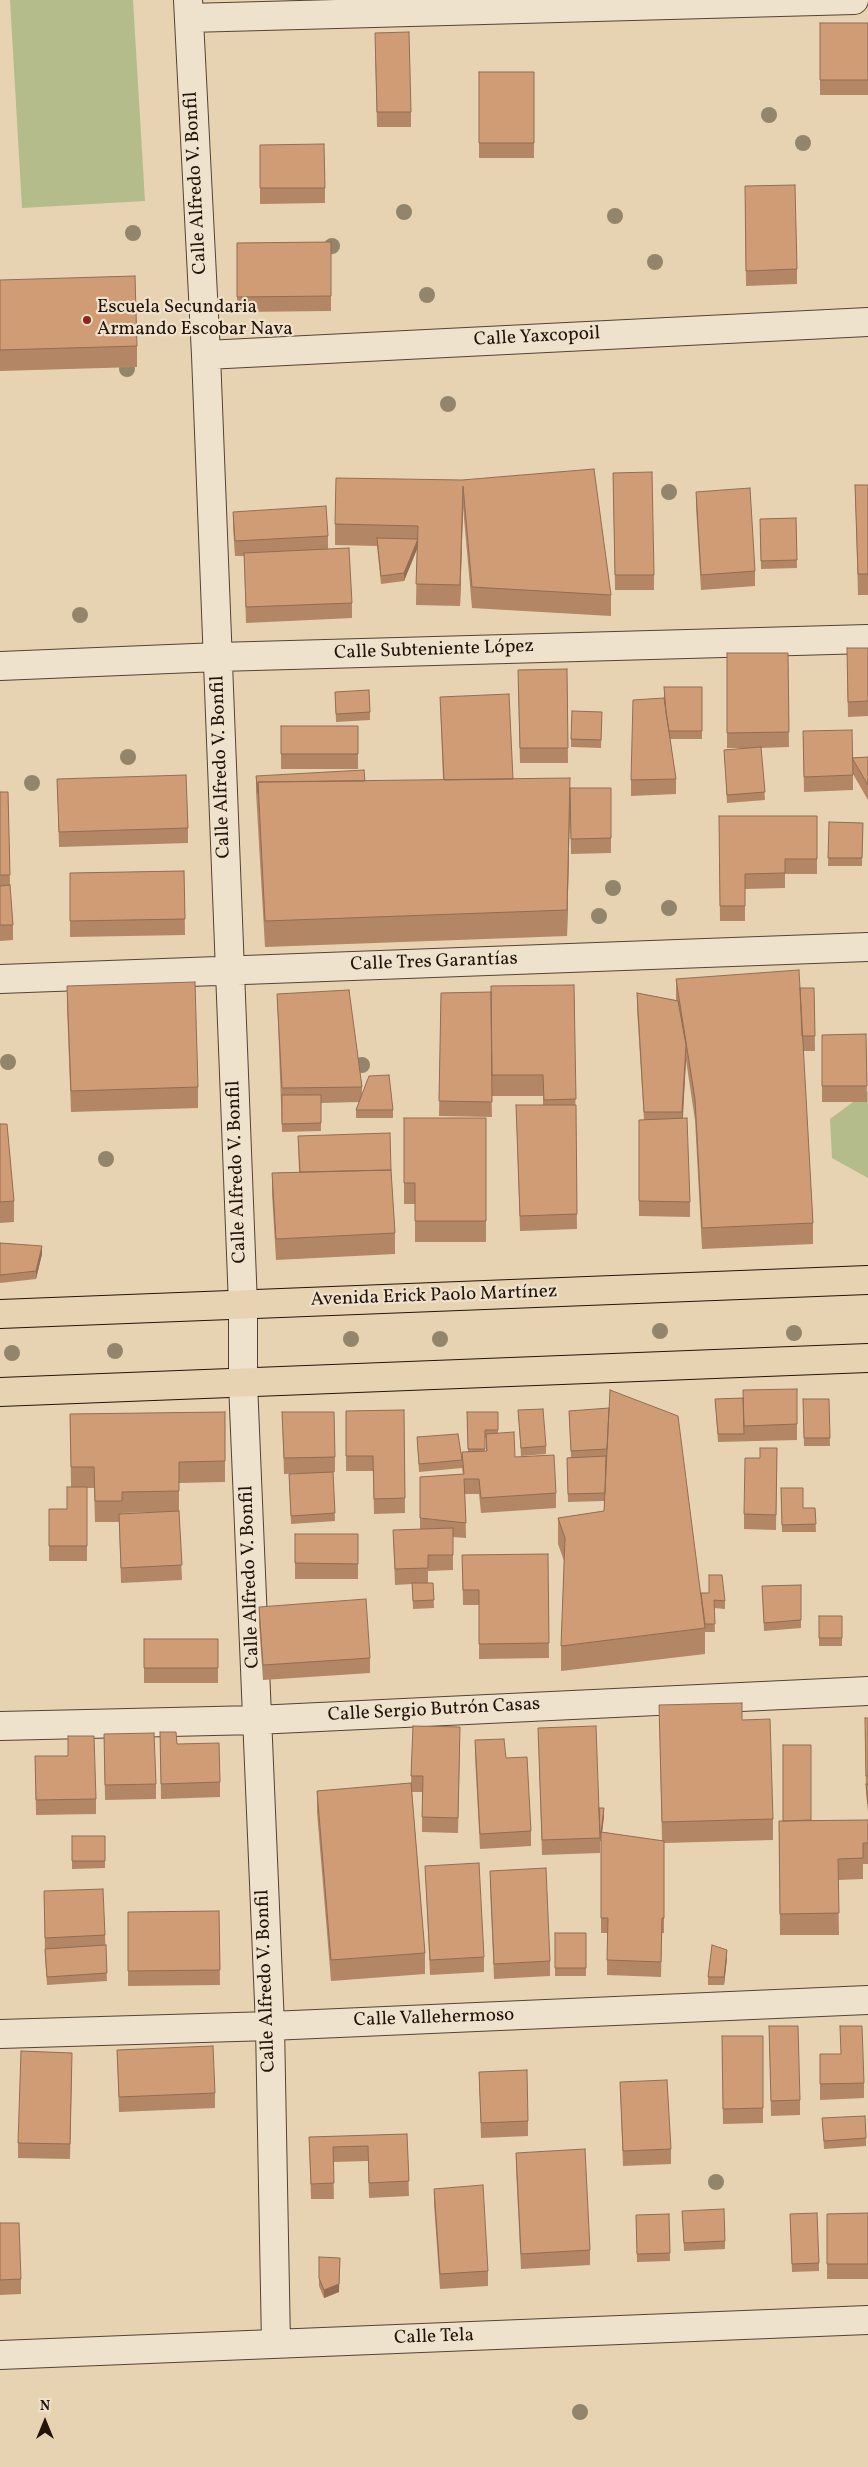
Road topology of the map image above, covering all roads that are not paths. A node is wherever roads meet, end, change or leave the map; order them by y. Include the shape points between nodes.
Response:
1 (854, 0) edge
2 (188, 9) edge
3 (868, 322) edge
4 (206, 355) junction
5 (868, 639) edge
6 (218, 657) junction
7 (0, 666) edge
8 (868, 947) edge
9 (230, 971) junction
10 (0, 980) edge
11 (868, 1280) edge
12 (243, 1305) junction
13 (0, 1314) edge
14 (868, 1358) edge
15 (243, 1383) junction
16 (0, 1392) edge
17 (868, 1691) edge
18 (256, 1720) junction
19 (0, 1726) edge
20 (868, 2000) edge
21 (270, 2026) junction
22 (0, 2034) edge
23 (868, 2320) edge
24 (276, 2344) junction
25 (0, 2355) edge

1 - 2 street
2 - 4 street, Calle Alfredo V. Bonfil
3 - 4 street, Calle Yaxcopoil
4 - 6 street, Calle Alfredo V. Bonfil
5 - 6 street, Calle Subteniente López
6 - 7 street, Calle Subteniente López
6 - 9 street, Calle Alfredo V. Bonfil
8 - 9 street, Calle Tres Garantías
9 - 10 street, Calle Tres Garantías
9 - 12 street, Calle Alfredo V. Bonfil
11 - 12 main road, Avenida Erick Paolo Martínez
12 - 13 main road, Avenida Erick Paolo Martínez
12 - 15 street, Calle Alfredo V. Bonfil
14 - 15 main road
15 - 16 main road
15 - 18 street, Calle Alfredo V. Bonfil
17 - 18 street, Calle Sergio Butrón Casas
18 - 19 street, Calle Sergio Butrón Casas
18 - 21 street, Calle Alfredo V. Bonfil
20 - 21 street, Calle Vallehermoso
21 - 22 street, Calle Vallehermoso
21 - 24 street, Calle Alfredo V. Bonfil
23 - 24 street, Calle Tela
24 - 25 street, Calle Tela

